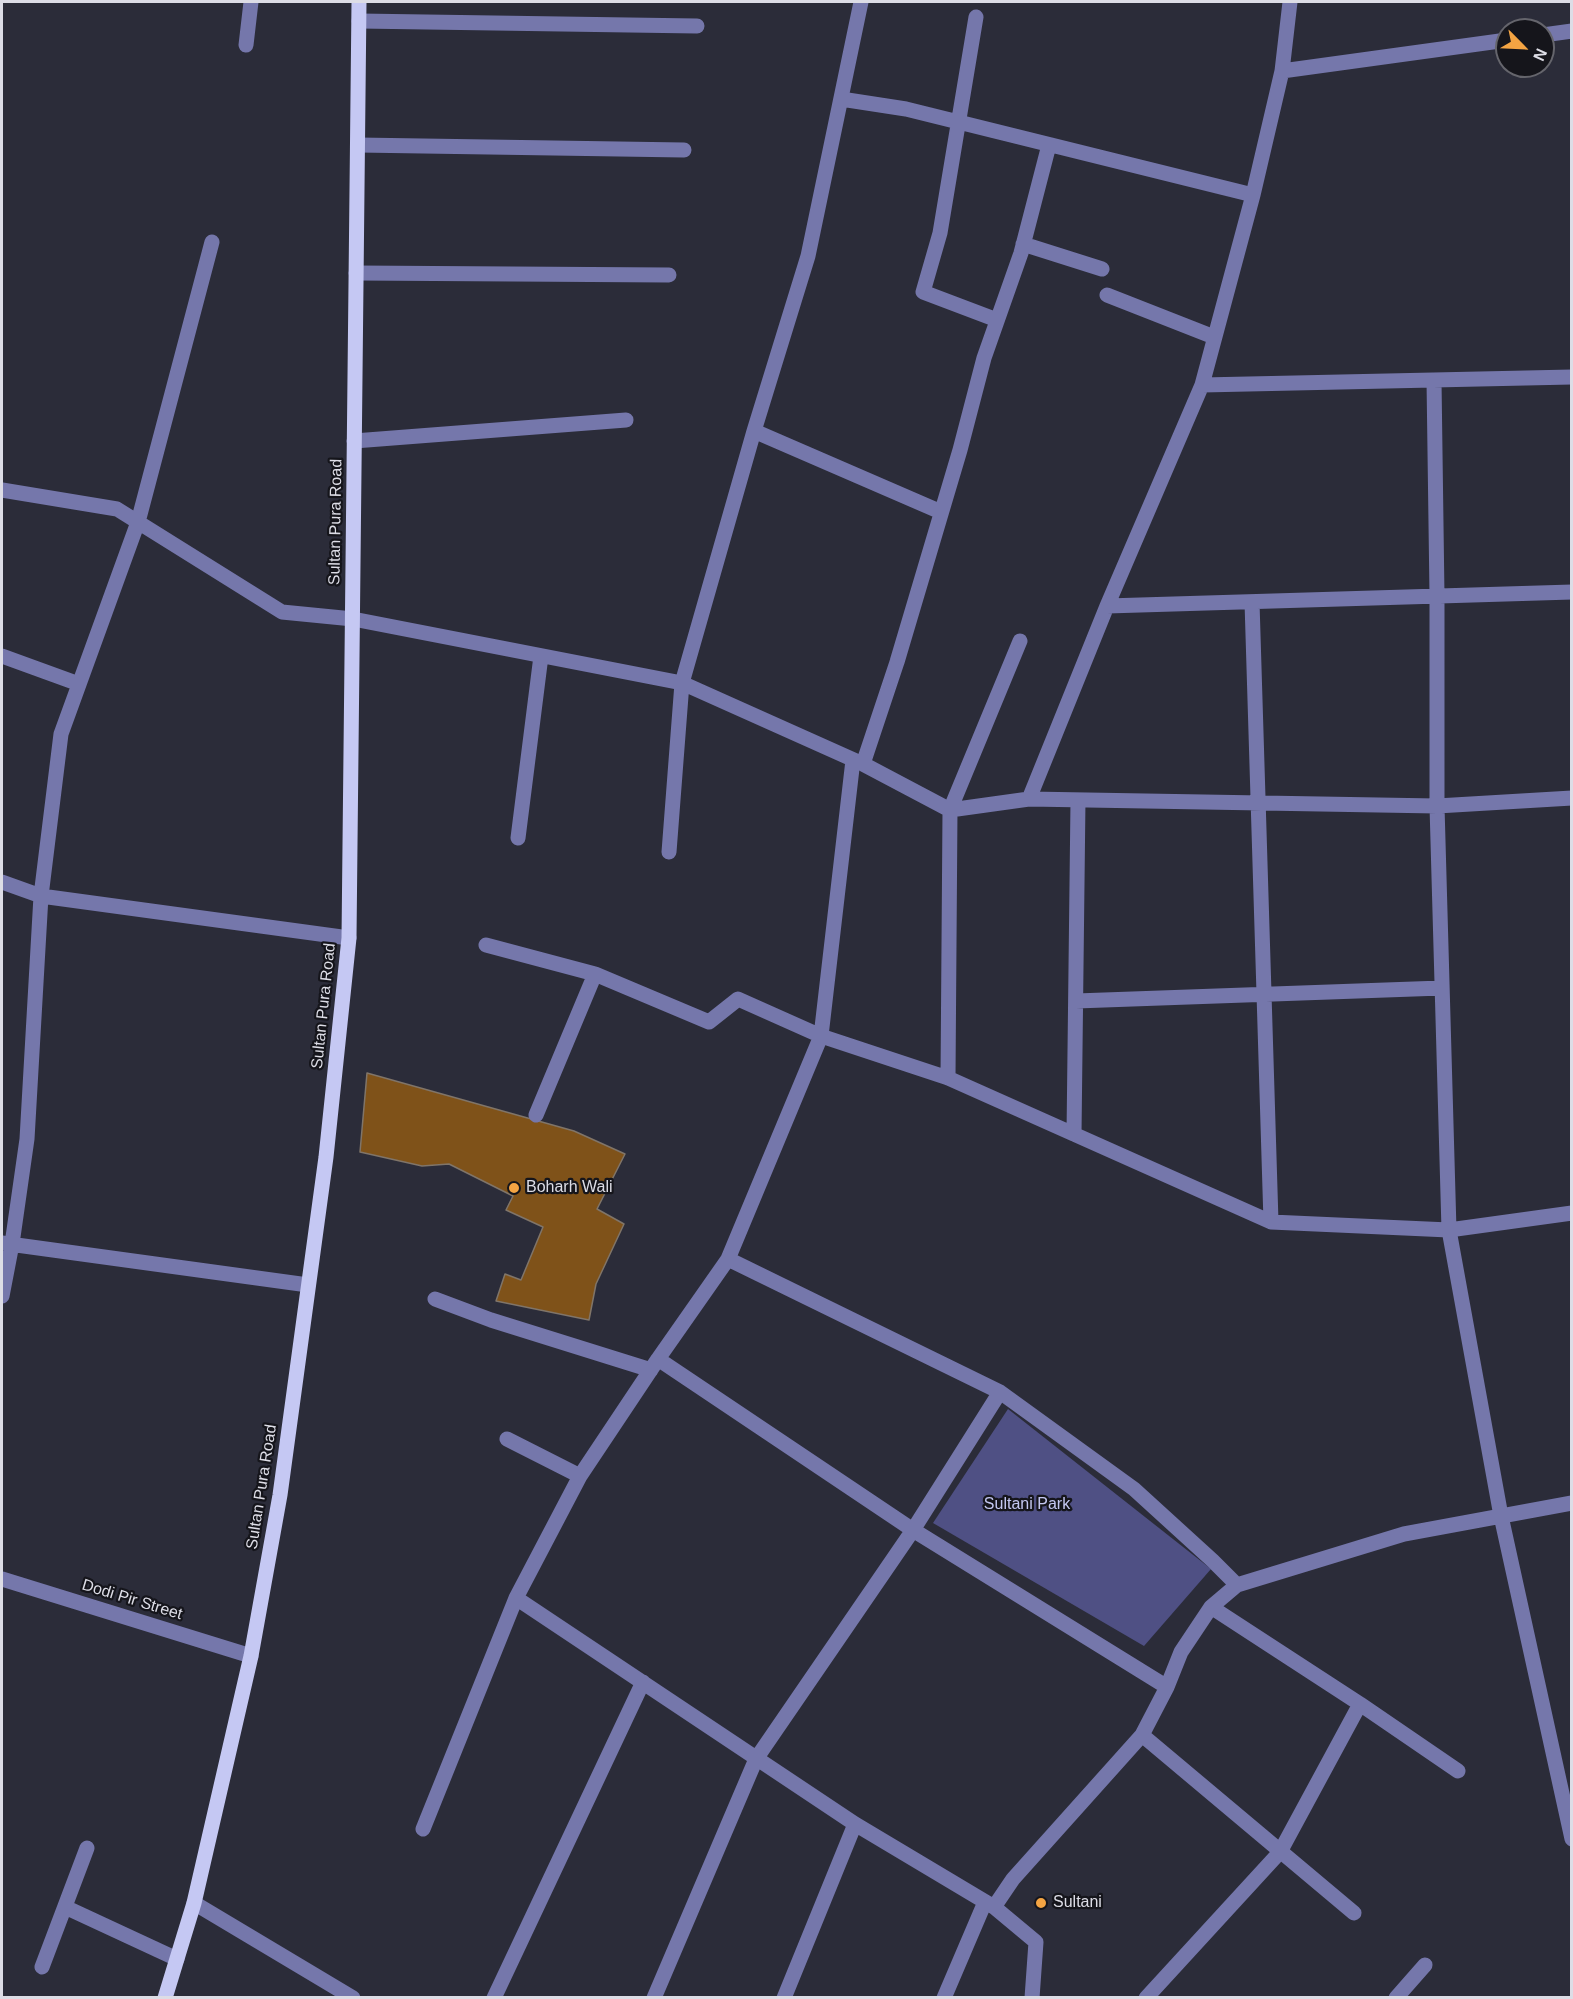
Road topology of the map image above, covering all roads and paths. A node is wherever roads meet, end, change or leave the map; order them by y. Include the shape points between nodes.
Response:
1 (251, 2) edge
2 (359, 2) edge
3 (861, 2) edge
4 (1290, 2) edge
5 (976, 17) dead end
6 (359, 21) junction
7 (697, 26) dead end
8 (1572, 31) edge
9 (1555, 33) edge
10 (1495, 42) edge
11 (246, 45) dead end
12 (1282, 71) junction
13 (841, 99) junction
14 (959, 122) junction
15 (1049, 145) junction
16 (358, 146) junction
17 (684, 150) dead end
18 (1253, 195) junction
19 (212, 242) dead end
20 (1023, 244) junction
21 (1102, 269) dead end
22 (356, 273) junction
23 (669, 275) dead end
24 (1107, 295) dead end
25 (998, 320) junction
26 (1214, 337) junction
27 (1572, 376) edge
28 (1434, 380) junction
29 (1202, 385) junction
30 (626, 420) dead end
31 (754, 431) junction
32 (354, 441) junction
33 (2, 490) edge
34 (941, 512) junction
35 (138, 522) junction
36 (1572, 591) edge
37 (1437, 596) junction
38 (1252, 602) junction
39 (1107, 606) junction
40 (353, 619) junction
41 (1020, 641) dead end
42 (2, 656) edge
43 (541, 656) junction
44 (682, 683) junction
45 (79, 684) junction
46 (858, 762) junction
47 (1572, 798) edge
48 (1029, 799) junction
49 (1078, 800) junction
50 (1259, 803) junction
51 (1437, 807) junction
52 (950, 810) junction
53 (518, 838) dead end
54 (669, 852) dead end
55 (2, 882) edge
56 (41, 896) junction
57 (349, 938) junction
58 (486, 945) dead end
59 (595, 974) junction
60 (1442, 988) junction
61 (1264, 995) junction
62 (1076, 1002) junction
63 (820, 1036) junction
64 (948, 1078) junction
65 (536, 1114) dead end
66 (1074, 1134) junction
67 (1572, 1213) edge
68 (1271, 1222) junction
69 (1449, 1230) junction
70 (7, 1244) edge
71 (728, 1259) junction
72 (308, 1285) junction
73 (2, 1296) edge
74 (435, 1299) dead end
75 (655, 1364) junction
76 (1000, 1392) junction
77 (507, 1439) dead end
78 (580, 1476) junction
79 (1572, 1503) edge
80 (1501, 1516) junction
81 (913, 1530) junction
82 (2, 1579) edge
83 (1237, 1585) junction
84 (516, 1598) junction
85 (1211, 1607) junction
86 (251, 1656) junction
87 (643, 1682) junction
88 (1167, 1687) junction
89 (1360, 1704) junction
90 (1142, 1735) junction
91 (756, 1759) junction
92 (1458, 1771) dead end
93 (855, 1824) junction
94 (423, 1829) dead end
95 (1572, 1839) edge
96 (87, 1848) dead end
97 (1280, 1852) junction
98 (194, 1903) junction
99 (989, 1905) junction
100 (65, 1907) junction
101 (1354, 1913) dead end
102 (177, 1959) junction
103 (1425, 1965) dead end
104 (42, 1967) dead end
105 (347, 1996) edge
106 (165, 1998) edge
107 (494, 1998) edge
108 (654, 1998) edge
109 (784, 1998) edge
110 (944, 1998) edge
111 (1032, 1998) edge
112 (1146, 1998) edge
113 (1396, 1998) edge

1 - 11 street
2 - 6 main road, Sultan Pura Road
3 - 13 street
4 - 12 street
5 - 14 street
6 - 7 street
6 - 16 main road, Sultan Pura Road
8 - 9 street
10 - 12 street
12 - 18 street
13 - 14 street
13 - 31 street via 808,256
14 - 15 street
14 - 25 street via 940,232 923,292
15 - 18 street
15 - 20 street
16 - 17 street
16 - 22 main road, Sultan Pura Road
18 - 26 street
19 - 35 street
20 - 21 street
20 - 25 street
22 - 23 street
22 - 32 main road, Sultan Pura Road
24 - 26 street
25 - 34 street
26 - 29 street
27 - 28 street
28 - 29 street
28 - 37 street
29 - 39 street
30 - 32 street
31 - 34 street
31 - 44 street
32 - 40 main road, Sultan Pura Road
33 - 35 street via 117,509
34 - 46 street via 897,662
35 - 40 street via 282,612
35 - 45 street
36 - 37 street
37 - 38 street
37 - 51 street
38 - 39 street
38 - 50 street
39 - 48 street
40 - 43 street
40 - 57 main road, Sultan Pura Road
41 - 52 street
42 - 45 street
43 - 44 street
43 - 53 street
44 - 46 street
44 - 54 street
45 - 56 street via 61,734
46 - 52 street
46 - 63 street
47 - 51 street
48 - 49 street
48 - 52 street
49 - 50 street
49 - 62 street
50 - 51 street
50 - 61 street
51 - 60 street
52 - 64 street
55 - 56 street
56 - 57 street
56 - 70 street via 27,1139
57 - 72 main road, Sultan Pura Road
58 - 59 street
59 - 63 street via 709,1023 738,999
59 - 65 street
60 - 61 street
60 - 69 street
61 - 62 street
61 - 68 street
62 - 66 street
63 - 64 street
63 - 71 street
64 - 66 street
66 - 68 street
67 - 69 street
68 - 69 street
69 - 80 street
70 - 72 street
70 - 73 street
71 - 75 street
71 - 76 street
72 - 86 main road, Sultan Pura Road via 280,1495
74 - 75 street via 491,1320
75 - 78 street
75 - 81 street
76 - 81 street
76 - 83 street via 1134,1490
77 - 78 street
78 - 84 street
79 - 80 street
80 - 83 street via 1404,1534
80 - 95 street
81 - 88 street
81 - 91 street
82 - 86 street, Dodi Pir Street
83 - 85 street
84 - 87 street
84 - 94 street
85 - 88 street via 1181,1652
85 - 89 street
86 - 98 main road, Sultan Pura Road
87 - 91 street
87 - 107 street
88 - 90 street
89 - 92 street
89 - 97 street
90 - 97 street
90 - 99 street
91 - 93 street
91 - 108 street
93 - 99 street
93 - 109 street
96 - 100 street
97 - 101 street
97 - 112 street
98 - 102 main road, Sultan Pura Road
98 - 105 street
99 - 110 street
99 - 111 street via 1036,1942
100 - 102 street
100 - 104 street
102 - 106 main road, Sultan Pura Road
103 - 113 street

